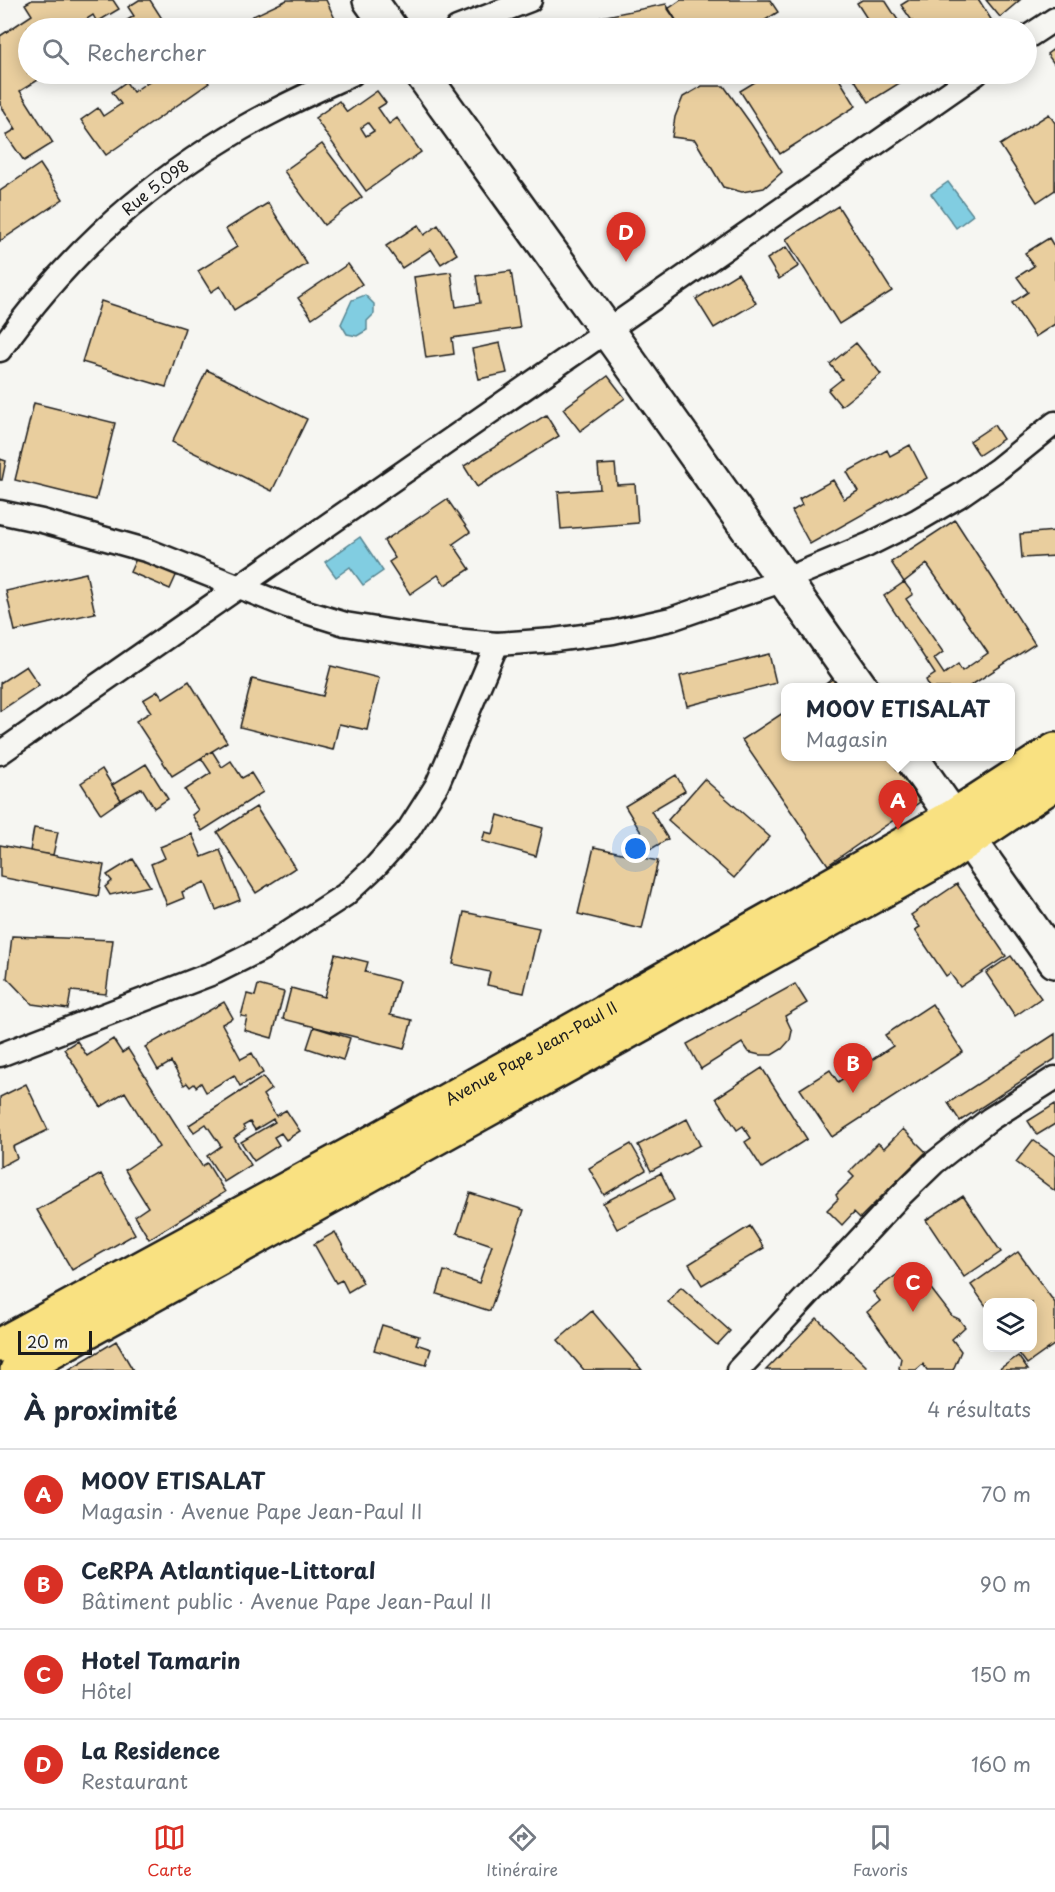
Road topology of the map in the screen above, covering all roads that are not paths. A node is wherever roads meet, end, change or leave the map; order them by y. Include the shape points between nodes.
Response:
1 (370, 0) edge
2 (530, 0) edge
3 (383, 18) edge
4 (483, 18) edge
5 (1055, 19) edge
6 (1037, 31) edge
7 (331, 84) edge
8 (429, 84) edge
9 (961, 84) edge
10 (606, 329) junction
11 (0, 350) edge
12 (1055, 423) edge
13 (0, 512) edge
14 (784, 579) junction
15 (237, 587) junction
16 (497, 644) junction
17 (858, 683) edge
18 (1055, 750) edge
19 (0, 753) edge
20 (914, 761) edge
21 (1055, 783) edge
22 (961, 828) junction
23 (1055, 961) edge
24 (0, 1055) edge
25 (1055, 1078) edge
26 (0, 1345) edge
27 (17, 1370) edge
28 (738, 1370) edge

1 - 3 street
2 - 4 street
5 - 6 street
7 - 11 street, Rue 5.098 via 227,138 156,186 91,240 60,272
8 - 10 street
9 - 10 street
10 - 14 street
10 - 15 street
12 - 14 street via 998,469 918,520
13 - 15 street via 113,539
14 - 16 street via 671,619 613,632
14 - 17 street
15 - 16 street via 345,624
15 - 19 street
16 - 24 street via 437,785 409,829 345,895 262,949 216,972
18 - 22 main road, Avenue Pape Jean-Paul II
20 - 22 street
21 - 22 main road, Avenue Pape Jean-Paul II
22 - 23 street
22 - 26 main road, Avenue Pape Jean-Paul II
22 - 27 main road, Avenue Pape Jean-Paul II via 937,860
25 - 28 street via 990,1119 934,1163

